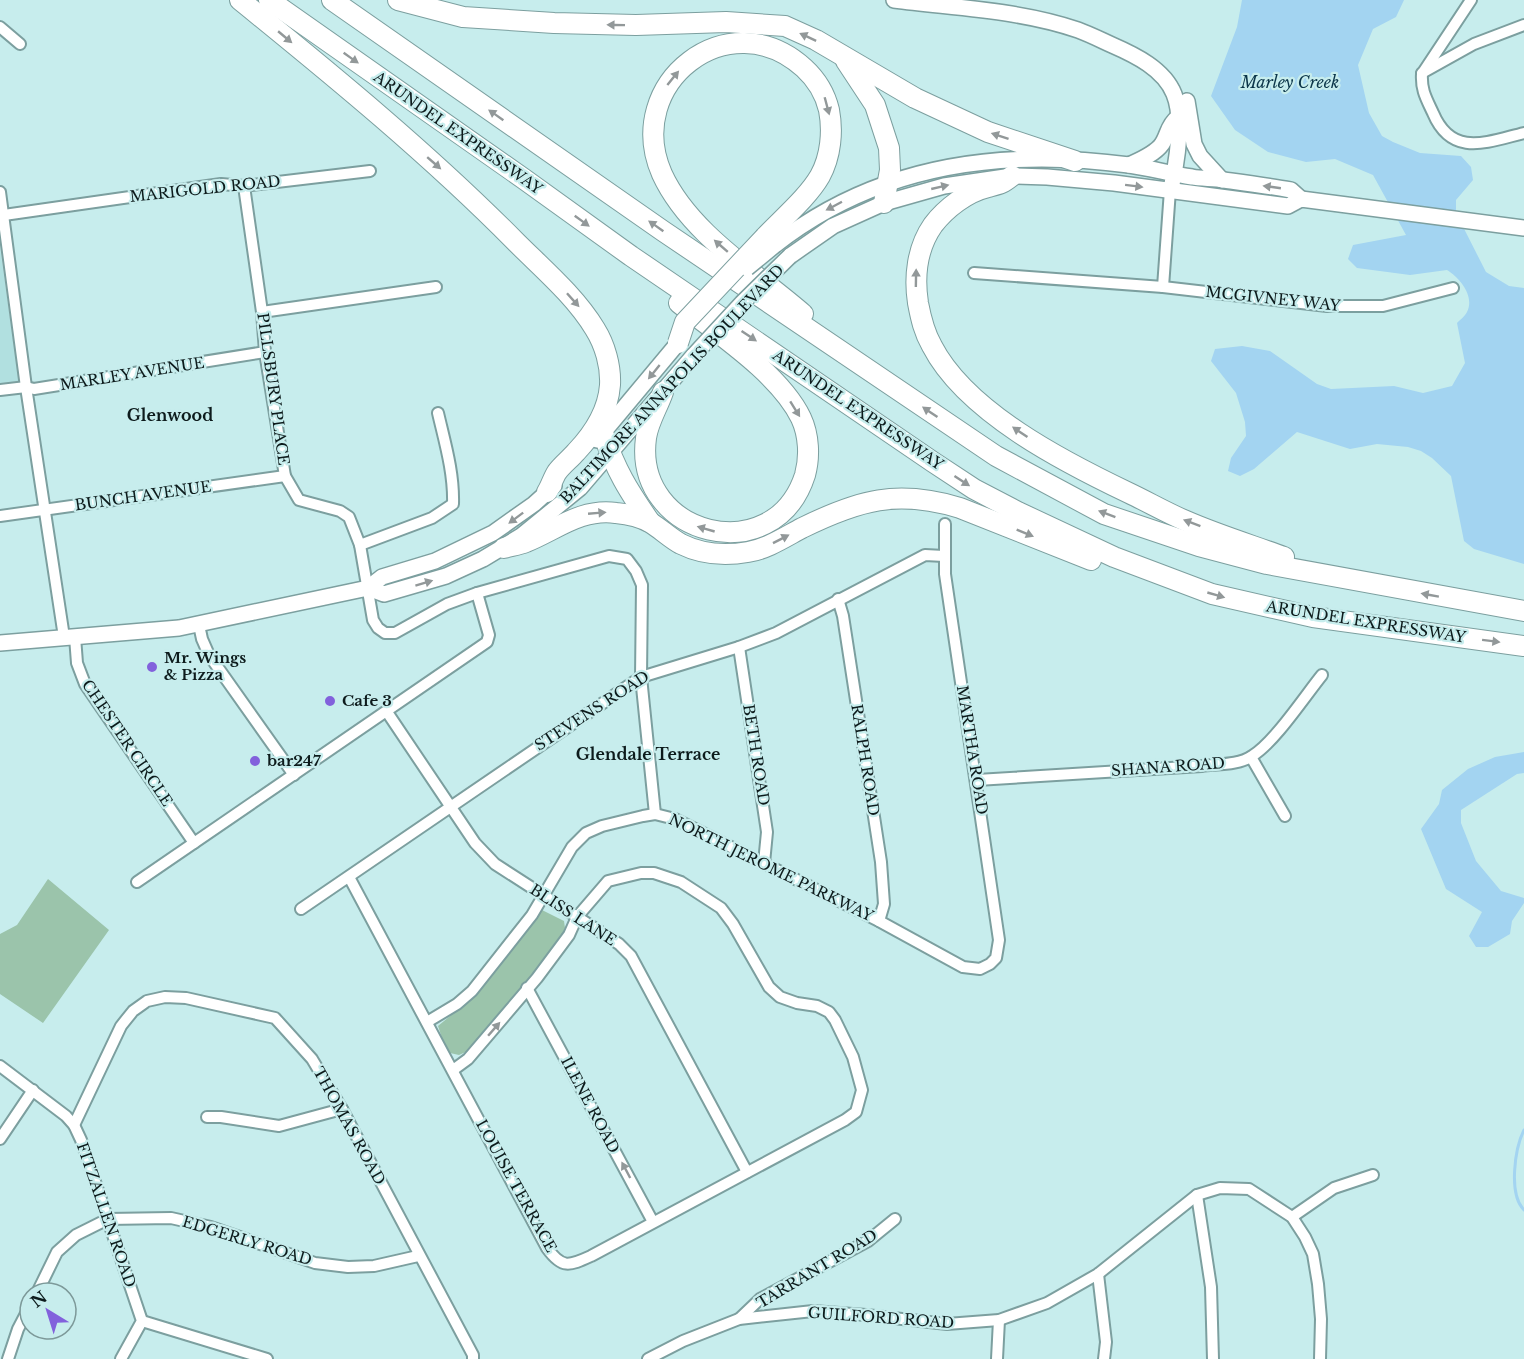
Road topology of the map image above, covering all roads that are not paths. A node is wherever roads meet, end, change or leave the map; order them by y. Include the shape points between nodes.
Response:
1 (240, 0) edge
2 (269, 0) edge
3 (332, 0) edge
4 (398, 0) edge
5 (894, 0) edge
6 (1471, 0) edge
7 (948, 3) edge
8 (1524, 25) edge
9 (0, 27) edge
10 (20, 44) dead end
11 (843, 56) junction
12 (1422, 74) junction
13 (1170, 84) junction
14 (1179, 117) junction
15 (1524, 133) edge
16 (1075, 161) junction
17 (1129, 165) junction
18 (370, 171) dead end
19 (1174, 174) junction
20 (1012, 176) junction
21 (1222, 180) junction
22 (887, 183) junction
23 (244, 186) junction
24 (1170, 190) junction
25 (0, 192) edge
26 (1302, 199) junction
27 (884, 204) junction
28 (4, 215) junction
29 (1524, 228) edge
30 (770, 241) junction
31 (631, 256) junction
32 (974, 273) dead end
33 (436, 287) dead end
34 (1163, 287) junction
35 (1453, 288) dead end
36 (262, 312) junction
37 (825, 342) junction
38 (678, 343) joint
39 (265, 352) junction
40 (26, 387) junction
41 (0, 390) edge
42 (663, 392) junction
43 (438, 413) dead end
44 (603, 434) junction
45 (609, 453) junction
46 (285, 476) junction
47 (547, 492) junction
48 (45, 510) junction
49 (0, 516) edge
50 (650, 522) junction
51 (945, 524) dead end
52 (360, 545) junction
53 (504, 548) junction
54 (944, 556) junction
55 (1345, 580) junction
56 (1181, 583) junction
57 (368, 588) junction
58 (477, 593) junction
59 (838, 599) junction
60 (1524, 610) edge
61 (199, 624) junction
62 (70, 637) junction
63 (0, 643) edge
64 (1524, 646) edge
65 (740, 647) junction
66 (1322, 675) dead end
67 (641, 677) junction
68 (387, 712) junction
69 (1251, 757) junction
70 (294, 775) junction
71 (976, 780) junction
72 (453, 807) junction
73 (655, 814) junction
74 (1285, 816) dead end
75 (194, 843) junction
76 (764, 863) junction
77 (349, 877) junction
78 (137, 882) dead end
79 (543, 896) junction
80 (301, 909) dead end
81 (578, 917) junction
82 (879, 921) junction
83 (980, 969) joint
84 (528, 988) junction
85 (427, 1022) junction
86 (0, 1066) edge
87 (453, 1070) junction
88 (33, 1090) junction
89 (342, 1109) junction
90 (207, 1117) dead end
91 (74, 1125) junction
92 (0, 1139) edge
93 (747, 1172) junction
94 (1373, 1175) dead end
95 (1197, 1195) junction
96 (1292, 1217) junction
97 (108, 1220) junction
98 (895, 1220) dead end
99 (653, 1222) junction
100 (418, 1256) junction
101 (1098, 1274) junction
102 (43, 1281) edge
103 (739, 1319) junction
104 (999, 1320) junction
105 (142, 1321) junction
106 (18, 1329) edge
107 (8, 1359) edge
108 (121, 1359) edge
109 (267, 1359) edge
110 (473, 1359) edge
111 (648, 1359) edge
112 (997, 1359) edge
113 (1104, 1359) edge
114 (1213, 1359) edge
115 (1320, 1359) edge

1 -> 47 highway via 452,178 556,282 596,330 609,364 605,407 599,425 558,471
2 -> 31 highway, ARUNDEL EXPRESSWAY
37 -> 3 highway
11 -> 4 highway via 785,27 726,22 531,22 463,17
5 - 7 main road
6 - 12 street
7 - 13 main road via 1078,31 1139,58
8 - 12 street via 1474,44
9 - 10 street
16 -> 11 highway via 988,132 915,98
11 - 22 highway via 882,121 889,148
12 - 15 street via 1422,88 1439,127 1454,140 1468,144
13 - 14 main road
13 - 21 main road via 1183,90 1194,144
14 - 17 main road via 1170,123 1162,144
14 - 19 main road
16 - 17 main road, BALTIMORE ANNAPOLIS BOULEVARD
16 - 22 main road, BALTIMORE ANNAPOLIS BOULEVARD via 972,162
17 - 19 main road, BALTIMORE ANNAPOLIS BOULEVARD
18 - 23 street, MARIGOLD ROAD
19 - 21 main road, BALTIMORE ANNAPOLIS BOULEVARD
19 - 24 main road
20 -> 24 main road, BALTIMORE ANNAPOLIS BOULEVARD
27 -> 20 main road, BALTIMORE ANNAPOLIS BOULEVARD via 944,186
55 -> 20 highway via 1186,521 1093,476 1045,450 999,418 949,371 932,348 921,323 916,266 925,240 941,215 968,195 1000,185
26 -> 21 main road, BALTIMORE ANNAPOLIS BOULEVARD via 1291,190
22 - 27 highway
22 -> 30 main road, BALTIMORE ANNAPOLIS BOULEVARD
23 - 28 street, MARIGOLD ROAD via 212,185
23 - 36 street, PILLSBURY PLACE
24 - 26 main road, BALTIMORE ANNAPOLIS BOULEVARD via 1288,206
24 - 34 street
25 - 28 street, CHESTER CIRCLE
26 - 29 main road, BALTIMORE ANNAPOLIS BOULEVARD
27 - 42 main road, BALTIMORE ANNAPOLIS BOULEVARD, bridge via 833,226 790,256 742,303
28 - 40 street, CHESTER CIRCLE
37 -> 30 highway via 806,316 707,234 677,198 657,160 654,122 661,95 687,63 724,45 765,45 794,59 814,77 827,100 831,136 820,176
30 - 38 highway, bridge via 686,322
31 -> 42 highway via 639,273 765,373 801,417 808,441 808,464 802,485 783,512 768,523 745,531 718,532 693,525 665,505 645,460 646,436
31 -> 56 highway, ARUNDEL EXPRESSWAY via 974,489 1114,557
32 - 34 street, MCGIVNEY WAY
33 - 36 street
34 - 35 street, MCGIVNEY WAY via 1327,306 1383,306
36 - 39 street, PILLSBURY PLACE
55 -> 37 highway via 1199,546 1104,514 996,456
38 -> 44 main road, BALTIMORE ANNAPOLIS BOULEVARD
39 - 40 street, MARLEY AVENUE
39 - 46 street, PILLSBURY PLACE
40 - 41 street, MARLEY AVENUE
40 - 48 street, CHESTER CIRCLE
42 - 45 main road, BALTIMORE ANNAPOLIS BOULEVARD
43 - 52 street via 451,466 453,504 432,518
44 - 45 highway
44 - 47 main road, BALTIMORE ANNAPOLIS BOULEVARD
45 - 50 highway via 629,493
45 - 53 main road, BALTIMORE ANNAPOLIS BOULEVARD via 564,503
46 - 48 street, BUNCH AVENUE
46 - 52 street, PILLSBURY PLACE via 299,500 349,517
47 -> 57 main road, BALTIMORE ANNAPOLIS BOULEVARD via 493,533 435,561 382,577
48 - 49 street, BUNCH AVENUE
48 - 62 street, CHESTER CIRCLE
53 -> 50 highway via 584,515 614,512
50 -> 56 highway via 680,544 707,553 735,554 763,548 859,503 916,498 960,508 1163,588
51 - 54 street, MARTHA ROAD
52 - 57 street, PILLSBURY PLACE
57 -> 53 main road, BALTIMORE ANNAPOLIS BOULEVARD via 384,594 420,584
54 - 59 street, STEVENS ROAD via 925,555
54 - 71 street, MARTHA ROAD
60 -> 55 highway
56 -> 64 highway, ARUNDEL EXPRESSWAY via 1313,617
57 - 58 street, PILLSBURY PLACE via 373,620 385,633 395,633 447,604
57 - 61 main road, BALTIMORE ANNAPOLIS BOULEVARD
58 - 67 street via 609,556 627,559 642,585
58 - 68 street via 489,635 487,642
59 - 65 street, STEVENS ROAD via 776,633
59 - 82 street, RALPH ROAD via 881,862 884,904
61 - 62 main road, BALTIMORE ANNAPOLIS BOULEVARD via 141,633
61 - 70 street via 209,655
62 - 63 main road, BALTIMORE ANNAPOLIS BOULEVARD
62 - 75 street, CHESTER CIRCLE via 85,684
65 - 67 street, STEVENS ROAD
65 - 76 street, BETH ROAD via 767,832
66 - 69 street via 1268,743
67 - 72 street, STEVENS ROAD
67 - 73 street
68 - 70 street
68 - 72 street, BLISS LANE
69 - 71 street, SHANA ROAD via 1202,766
69 - 74 street
70 - 75 street
71 - 83 street, MARTHA ROAD via 999,940 996,958
72 - 77 street, STEVENS ROAD
72 - 79 street, BLISS LANE via 475,843 495,864
73 - 76 street, NORTH JEROME PARKWAY via 675,819
73 - 79 street, NORTH JEROME PARKWAY via 586,833 572,847
75 - 78 street
76 - 82 street, NORTH JEROME PARKWAY
77 - 80 street, STEVENS ROAD
77 - 85 street, LOUISE TERRACE
79 - 81 street, BLISS LANE
79 - 85 street, NORTH JEROME PARKWAY via 472,991
81 - 84 street via 556,954
81 - 93 street, BLISS LANE via 631,956
81 - 93 street, LOUISE TERRACE via 608,881 654,873 681,882 721,908 769,987 780,997 829,1012 860,1079 862,1090 856,1112
82 - 83 street, NORTH JEROME PARKWAY via 963,967
87 -> 84 street via 468,1059
99 -> 84 street, ILENE ROAD
85 - 87 street, LOUISE TERRACE
86 - 88 street, FITZALLEN ROAD
87 - 99 street, LOUISE TERRACE via 554,1258 562,1264 574,1264
88 - 91 street, FITZALLEN ROAD
88 - 92 street
89 - 90 street via 279,1126
89 - 91 street, THOMAS ROAD via 312,1059 275,1018 165,997 147,1000 126,1018
89 - 100 street, THOMAS ROAD
91 - 97 street, FITZALLEN ROAD
93 - 99 street, LOUISE TERRACE
94 - 96 street via 1334,1188
95 - 96 street, GUILFORD ROAD via 1220,1188 1249,1189
95 - 101 street, GUILFORD ROAD
95 - 114 street via 1211,1287
96 - 115 street via 1310,1246 1316,1267
97 - 100 street, EDGERLY ROAD via 171,1218 211,1227 315,1263 348,1267 374,1266
97 - 102 street, EDGERLY ROAD via 76,1236 57,1252
97 - 105 street, FITZALLEN ROAD
98 - 103 street, TARRANT ROAD via 868,1241 760,1299
100 - 110 street, THOMAS ROAD
101 - 104 street, GUILFORD ROAD via 1047,1303
101 - 113 street via 1106,1342
103 - 104 street, GUILFORD ROAD via 813,1311 947,1324
103 - 111 street, GUILFORD ROAD
104 - 112 street
105 - 108 street
105 - 109 street
106 - 107 street

